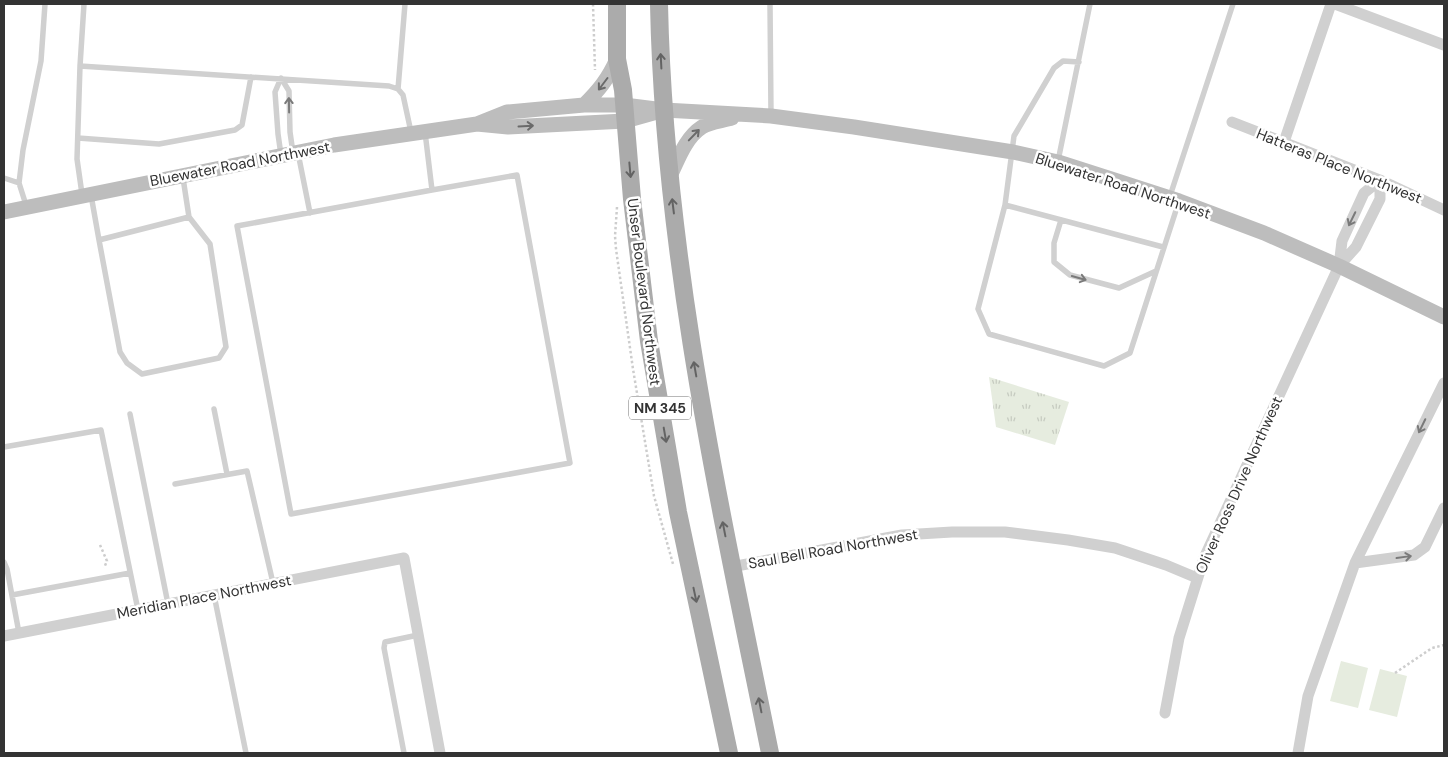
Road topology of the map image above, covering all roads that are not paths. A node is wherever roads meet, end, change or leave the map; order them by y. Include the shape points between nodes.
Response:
1 (45, 4) edge
2 (84, 4) edge
3 (404, 4) edge
4 (617, 4) edge
5 (659, 4) edge
6 (770, 4) edge
7 (1090, 4) edge
8 (1233, 4) edge
9 (1333, 4) edge
10 (1444, 45) edge
11 (617, 59) junction
12 (1079, 62) junction
13 (80, 66) junction
14 (251, 77) junction
15 (281, 78) junction
16 (398, 88) junction
17 (584, 105) junction
18 (664, 110) junction
19 (625, 113) junction
20 (741, 115) junction
21 (771, 116) junction
22 (1232, 122) dead end
23 (477, 124) junction
24 (418, 133) junction
25 (78, 138) junction
26 (1284, 142) junction
27 (1013, 152) junction
28 (291, 154) junction
29 (1058, 162) junction
30 (183, 176) junction
31 (670, 176) junction
32 (4, 178) edge
33 (1380, 180) junction
34 (19, 183) junction
35 (432, 190) junction
36 (86, 195) junction
37 (1174, 200) junction
38 (1005, 205) junction
39 (27, 207) junction
40 (1444, 210) edge
41 (4, 212) edge
42 (310, 212) junction
43 (189, 217) junction
44 (1061, 220) junction
45 (99, 240) junction
46 (1163, 247) junction
47 (1339, 266) junction
48 (1156, 271) junction
49 (1444, 317) edge
50 (1444, 383) edge
51 (214, 410) dead end
52 (130, 414) dead end
53 (4, 447) edge
54 (227, 474) junction
55 (176, 484) dead end
56 (1444, 508) edge
57 (4, 562) edge
58 (1355, 563) junction
59 (732, 567) junction
60 (130, 573) junction
61 (1198, 578) junction
62 (273, 583) junction
63 (12, 595) junction
64 (214, 595) junction
65 (168, 604) junction
66 (138, 610) junction
67 (19, 633) junction
68 (418, 635) junction
69 (4, 636) edge
70 (1165, 713) dead end
71 (246, 753) edge
72 (404, 753) edge
73 (440, 753) edge
74 (729, 753) edge
75 (770, 753) edge
76 (1298, 753) edge

1 - 34 lane via 41,61
2 - 13 lane
3 - 16 lane
4 - 11 main road, Unser Boulevard Northwest / NM 345
18 -> 5 main road, NM 345
6 - 21 lane
7 - 12 lane
8 - 37 lane
9 - 10 street
9 - 26 street
11 -> 17 street via 601,88
11 - 19 main road, Unser Boulevard Northwest / NM 345
12 - 27 lane via 1063,61 1054,68 1014,136
12 - 29 lane
13 - 14 lane
13 - 25 lane
14 - 15 lane
14 - 25 lane via 242,125 235,130 159,144
15 - 16 lane
28 -> 15 lane via 289,90
15 - 28 lane via 275,92 278,134
16 - 24 lane
17 - 19 street, Bluewater Road Northwest
17 - 23 street, Bluewater Road Northwest via 507,112
18 - 19 street, Bluewater Road Northwest
18 - 20 street, Bluewater Road Northwest
18 - 31 main road, NM 345
23 -> 19 street, Bluewater Road Northwest via 508,127
19 -> 74 main road, Unser Boulevard Northwest / NM 345 via 649,341 678,512
20 - 21 street, Bluewater Road Northwest
31 -> 20 street via 689,140 702,127
21 - 27 street, Bluewater Road Northwest
22 - 26 street, Hatteras Place Northwest
23 - 24 street, Bluewater Road Northwest
24 - 28 street, Bluewater Road Northwest
24 - 35 lane
25 - 36 lane via 77,159
26 - 33 street, Hatteras Place Northwest
27 - 29 street, Bluewater Road Northwest
27 - 38 lane
28 - 30 street, Bluewater Road Northwest
28 - 42 lane
29 - 37 street, Bluewater Road Northwest
30 - 36 street, Bluewater Road Northwest
30 - 43 lane
59 -> 31 main road, NM 345 via 689,336
32 - 34 lane
33 - 40 street, Hatteras Place Northwest
33 - 47 street via 1380,199 1356,247
33 -> 47 street via 1364,194 1345,233
34 - 39 lane
35 - 42 lane
35 - 42 lane via 517,175 570,463 291,514 238,226
36 - 39 street, Bluewater Road Northwest
36 - 45 lane
37 - 46 lane
37 - 47 street, Bluewater Road Northwest via 1264,233
38 - 44 lane
38 - 48 lane via 978,308 989,334 1104,366 1130,352
39 - 41 street, Bluewater Road Northwest
43 - 45 lane
43 - 45 lane via 210,244 226,347 219,358 142,374 127,363 120,352
44 - 46 lane
44 -> 48 lane via 1054,243 1054,262 1070,275 1119,288
46 - 48 lane
47 - 49 street, Bluewater Road Northwest
47 - 61 street, Oliver Ross Drive Northwest
50 -> 58 street
51 - 54 lane
52 - 65 lane
53 - 60 lane via 101,430
54 - 55 lane
54 - 62 lane via 247,471
58 -> 56 street via 1414,555 1425,547
57 - 63 lane
58 - 76 street via 1308,696
59 - 61 street, Saul Bell Road Northwest via 902,535 1005,532 1115,548
75 -> 59 main road, NM 345
60 - 63 lane
60 - 66 lane
61 - 70 street, Oliver Ross Drive Northwest via 1179,638
62 - 64 street, Meridian Place Northwest
62 - 68 street, Meridian Place Northwest via 404,558
63 - 67 lane
64 - 65 street, Meridian Place Northwest
64 - 71 lane
65 - 66 street, Meridian Place Northwest
66 - 67 street, Meridian Place Northwest
67 - 69 street, Meridian Place Northwest
68 - 72 lane via 385,642 384,648
68 - 73 street

